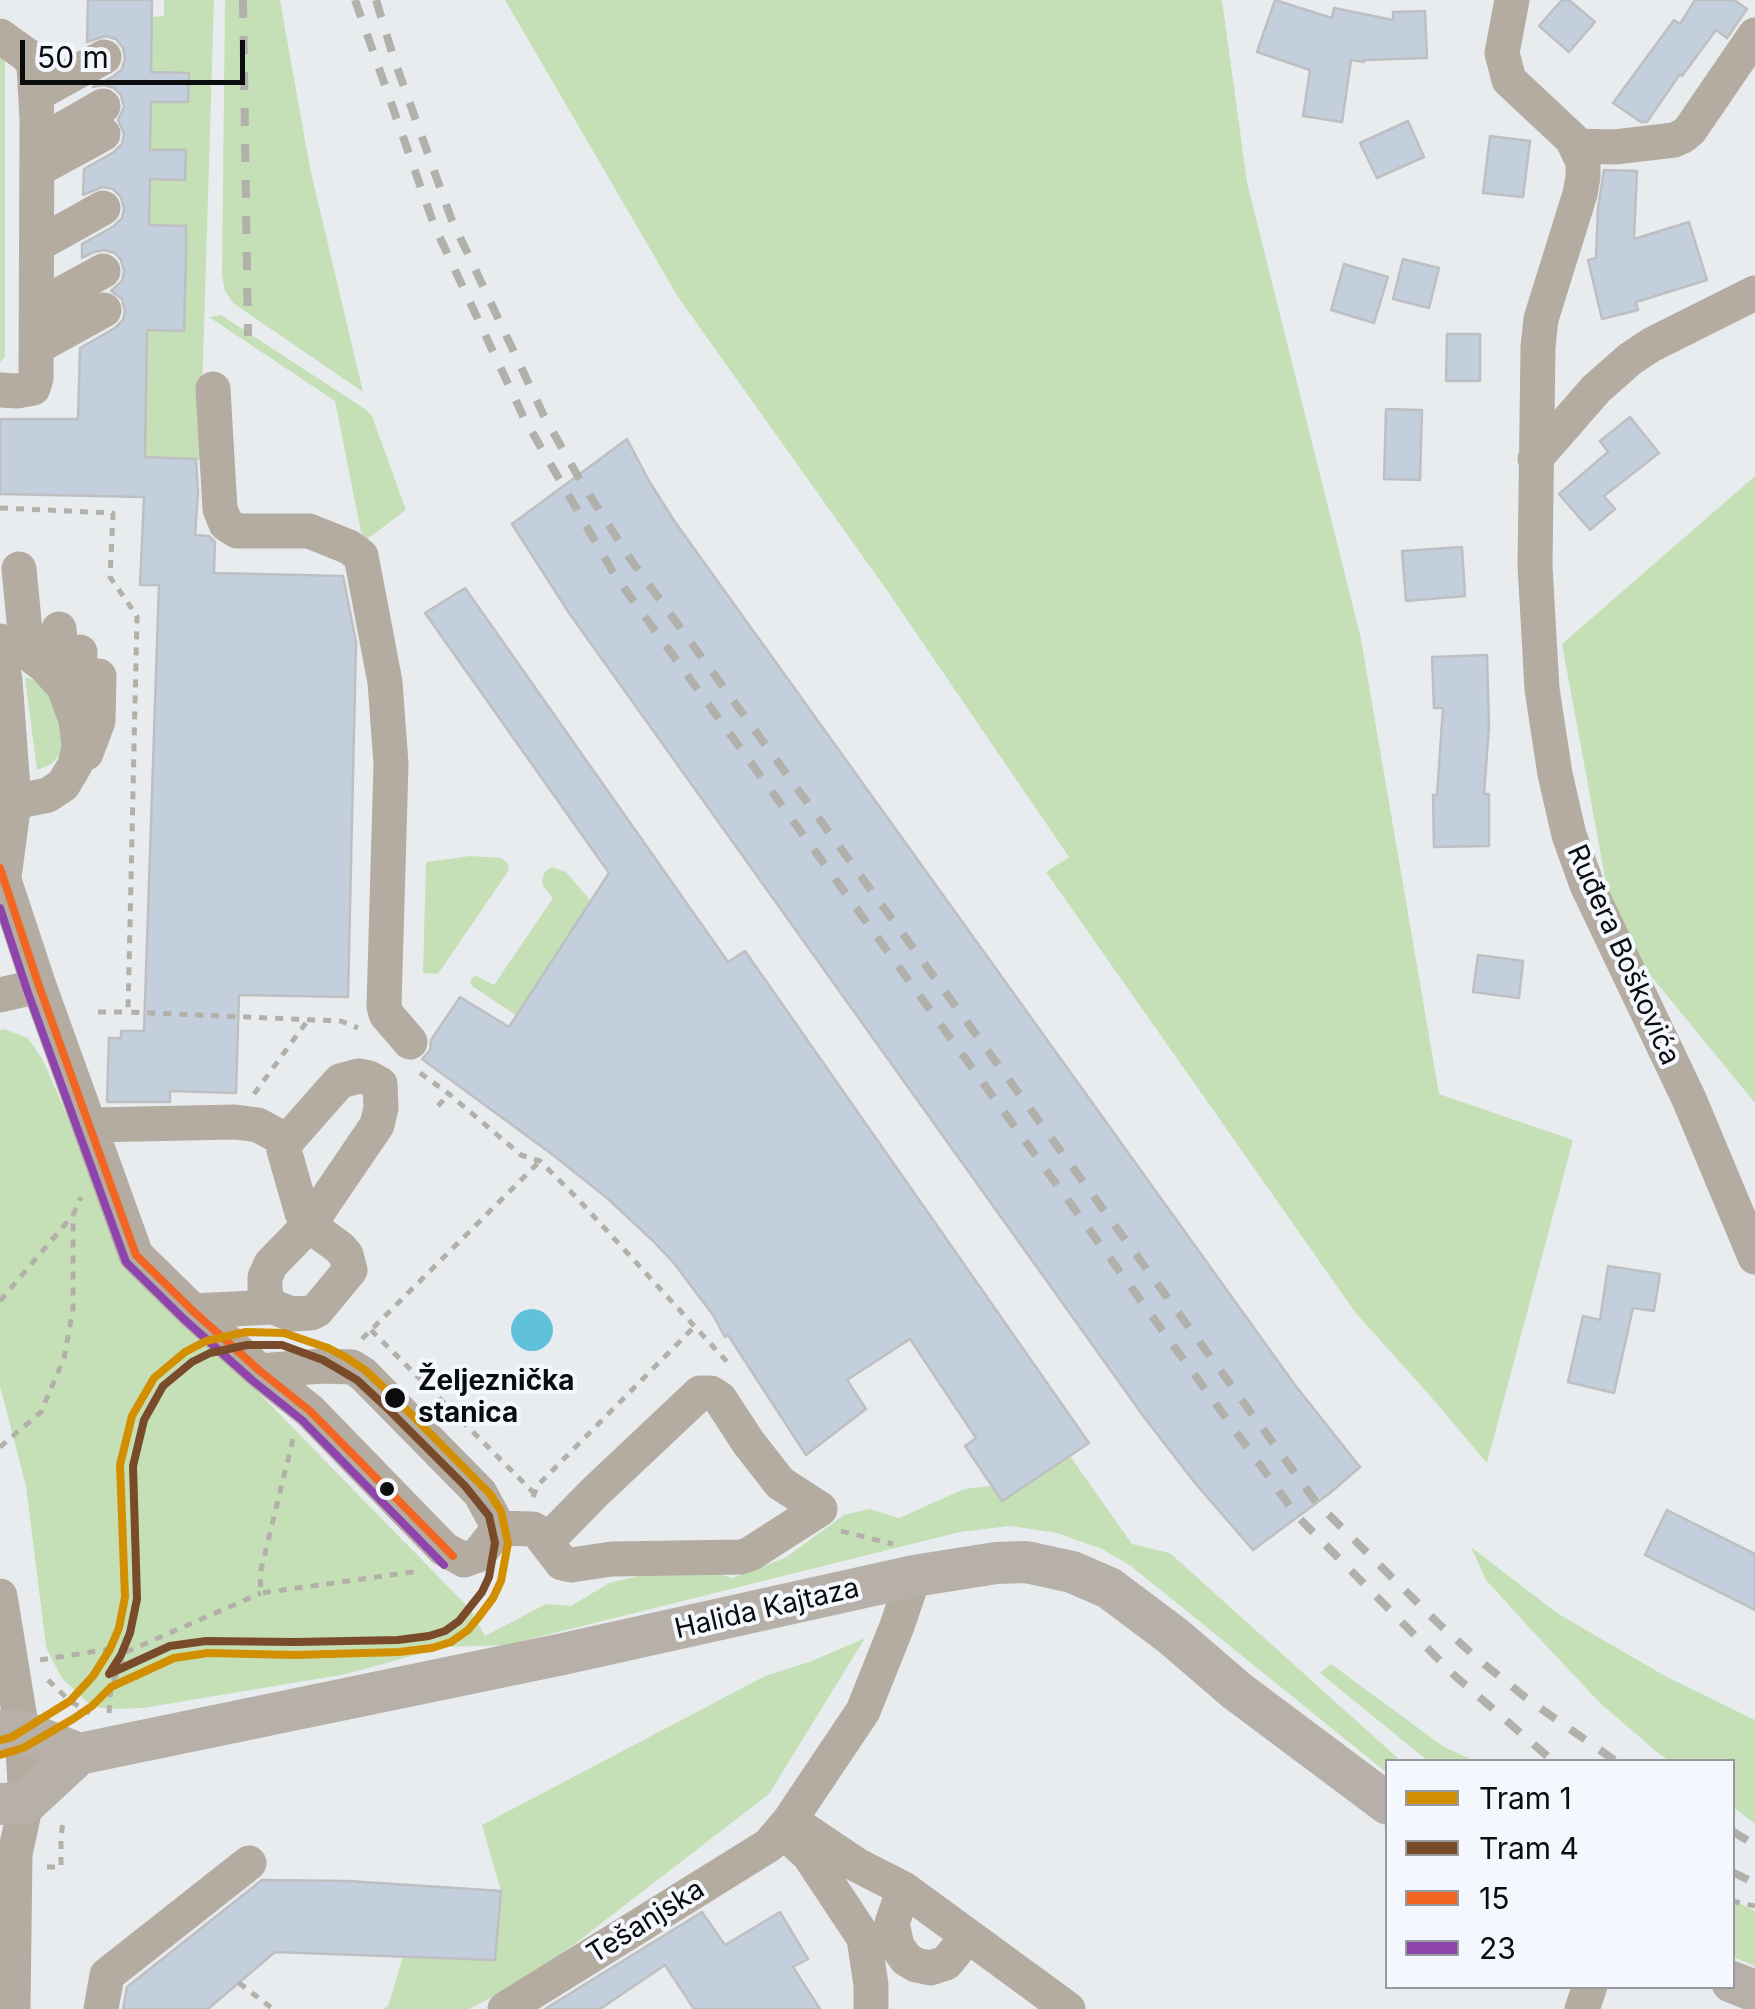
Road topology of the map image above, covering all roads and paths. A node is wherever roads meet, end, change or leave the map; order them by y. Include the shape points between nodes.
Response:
1 (1512, 0) edge
2 (1755, 35) edge
3 (0, 36) edge
4 (1576, 146) junction
5 (103, 201) junction
6 (37, 238) junction
7 (1755, 293) edge
8 (213, 389) dead end
9 (0, 390) edge
10 (1535, 459) junction
11 (0, 508) edge
12 (18, 569) dead end
13 (70, 640) junction
14 (28, 660) edge
15 (76, 720) junction
16 (75, 765) junction
17 (14, 802) junction
18 (2, 873) edge
19 (39, 986) junction
20 (0, 995) edge
21 (98, 1012) dead end
22 (128, 1012) junction
23 (308, 1020) junction
24 (370, 1036) dead end
25 (411, 1054) joint
26 (450, 1094) junction
27 (438, 1106) dead end
28 (234, 1122) junction
29 (90, 1125) junction
30 (287, 1141) junction
31 (540, 1161) junction
32 (106, 1168) junction
33 (73, 1215) junction
34 (309, 1225) junction
35 (1755, 1257) edge
36 (0, 1300) edge
37 (274, 1307) junction
38 (193, 1311) junction
39 (695, 1326) junction
40 (371, 1330) junction
41 (361, 1341) dead end
42 (260, 1370) junction
43 (737, 1376) dead end
44 (310, 1411) junction
45 (0, 1447) edge
46 (534, 1494) junction
47 (522, 1533) junction
48 (444, 1549) junction
49 (914, 1576) junction
50 (262, 1593) junction
51 (0, 1596) edge
52 (126, 1652) junction
53 (25, 1663) junction
54 (11, 1731) edge
55 (79, 1754) junction
56 (1385, 1802) edge
57 (30, 1807) edge
58 (786, 1825) junction
59 (10, 1853) edge
60 (249, 1863) dead end
61 (904, 1888) junction
62 (968, 1936) junction
63 (239, 1983) dead end
64 (13, 2009) edge
65 (100, 2009) edge
66 (272, 2009) edge
67 (505, 2009) edge
68 (870, 2009) edge
69 (1068, 2009) edge

1 - 4 street via 1502,53 1509,80
2 - 4 street via 1683,136 1615,148
3 - 6 street via 34,66
4 - 10 street, Ruđera Boškovića via 1584,177 1539,332
5 - 6 street
5 - 6 street
5 - 6 street
5 - 6 street
5 - 6 street
5 - 6 street
6 - 9 street via 36,378 33,388
7 - 10 street via 1630,359
8 - 25 street via 226,524 236,531 309,531 361,556 385,682 391,764 384,1006
10 - 35 street, Ruđera Boškovića via 1542,689 1569,835
11 - 22 path via 113,513 110,577 137,616
12 - 14 street
13 - 14 street
13 - 15 street
13 - 16 street via 98,721
14 - 15 street
14 - 17 street via 5,680
15 - 16 street
16 - 17 street via 48,795
17 - 18 street
18 - 19 street
19 - 20 street
19 - 29 street
21 - 22 path
22 - 23 path
23 - 24 path via 341,1021
23 - 28 path
25 - 26 path
26 - 27 path
26 - 31 path via 521,1155
28 - 29 street
28 - 30 street via 258,1125
29 - 32 street
30 - 34 street via 286,1162
30 - 34 street via 340,1081 358,1076 380,1084 377,1125
31 - 39 path
31 - 40 path
32 - 33 path
32 - 38 street via 136,1255
33 - 36 path
33 - 45 path via 73,1309 64,1358 41,1412
34 - 37 street via 266,1276 264,1290
34 - 37 street via 340,1248 350,1270 311,1313
37 - 38 street
38 - 42 street
39 - 43 path
39 - 46 path
40 - 41 path
40 - 46 path
42 - 44 street
42 - 47 street via 321,1366 363,1374
44 - 48 street
44 - 50 path via 295,1430 260,1574
46 - 47 path
47 - 47 street via 595,1492 700,1393 711,1392 780,1483 820,1509 741,1557 572,1565
47 - 48 street via 464,1560
48 - 50 path via 430,1569
49 - 55 main road, Halida Kajtaza
49 - 56 main road, Halida Kajtaza via 1026,1562 1109,1588
49 - 58 street, Tešanjska via 863,1710
50 - 52 path
51 - 53 street
52 - 53 path
52 - 53 path via 108,1716 86,1712
53 - 54 street
54 - 55 main road
54 - 57 street
55 - 57 main road
57 - 59 street
57 - 59 path via 61,1836 61,1867
58 - 61 street
58 - 67 street, Tešanjska via 769,1845
58 - 68 street via 864,1938
59 - 64 street
60 - 65 street via 107,1975
61 - 62 street
61 - 62 street via 892,1923 906,1959 930,1968 946,1963
62 - 69 street
63 - 66 path

